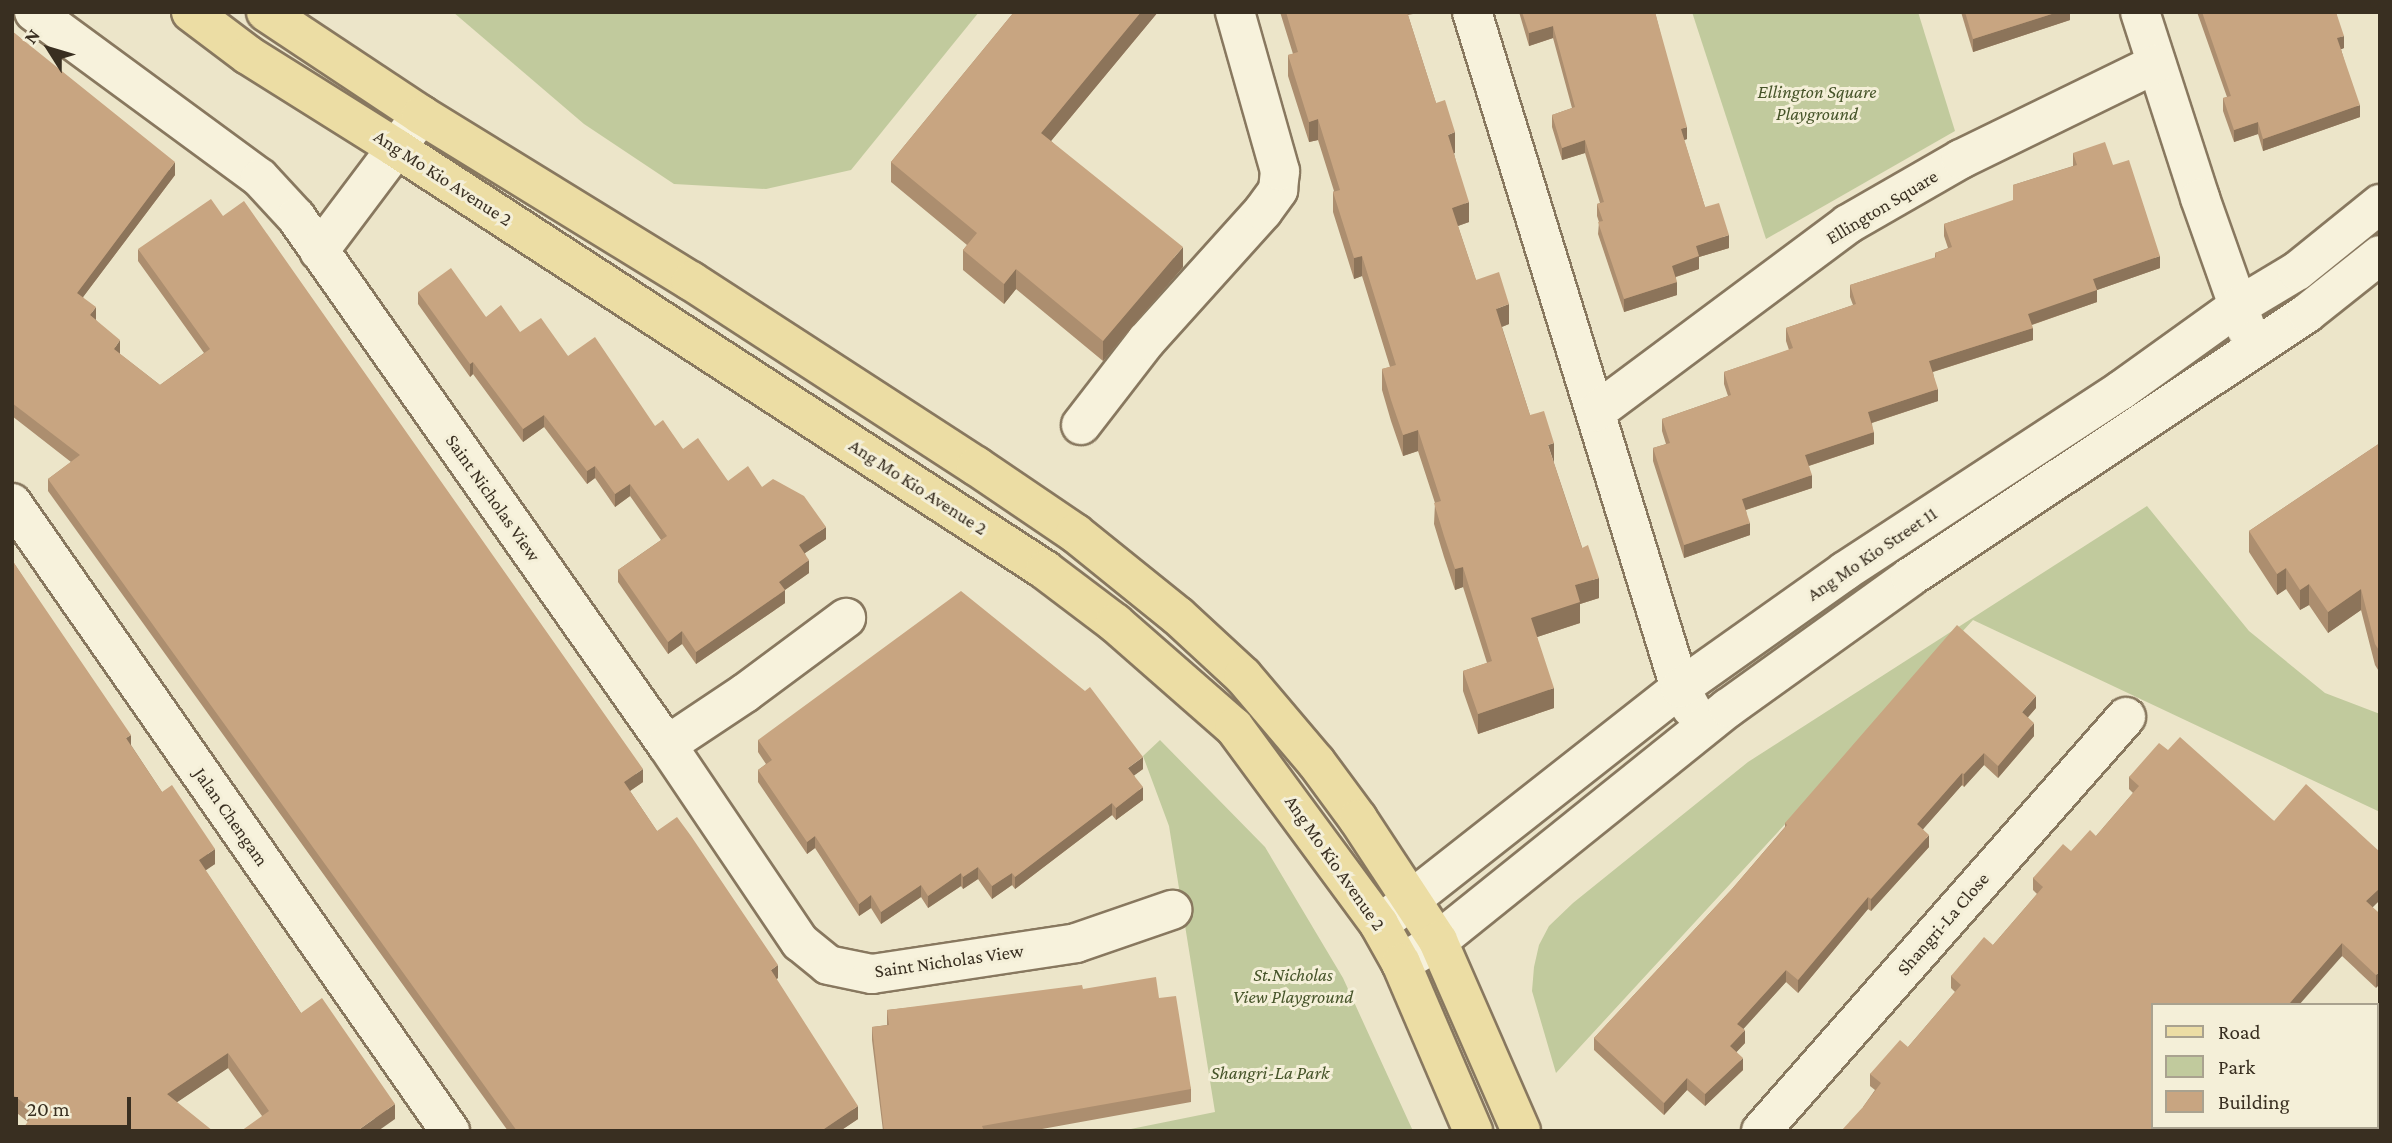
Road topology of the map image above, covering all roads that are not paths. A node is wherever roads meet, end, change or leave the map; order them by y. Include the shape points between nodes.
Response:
1 (34, 12) edge
2 (191, 12) edge
3 (266, 12) edge
4 (1235, 12) edge
5 (1472, 12) edge
6 (2140, 12) edge
7 (2156, 64) junction
8 (421, 115) junction
9 (396, 148) junction
10 (2380, 204) edge
11 (319, 251) junction
12 (2380, 255) edge
13 (2237, 307) junction
14 (2254, 349) junction
15 (1596, 412) junction
16 (1081, 425) dead end
17 (12, 503) edge
18 (846, 618) dead end
19 (1680, 688) junction
20 (2126, 717) dead end
21 (1702, 729) junction
22 (667, 745) junction
23 (1413, 901) junction
24 (1172, 910) dead end
25 (1379, 924) junction
26 (1438, 941) junction
27 (1401, 963) junction
28 (450, 1131) edge
29 (1473, 1131) edge
30 (1521, 1131) edge
31 (1761, 1131) edge

1 - 11 street, Saint Nicholas View via 260,178 296,216
2 - 9 main road, Ang Mo Kio Avenue 2 via 248,55
3 - 8 main road
4 - 16 street via 1280,171 1278,190 1146,341
5 - 15 street
6 - 7 street
7 - 13 street
7 - 15 street, Ellington Square via 1961,159 1848,224
8 - 9 street
8 - 23 main road via 691,281 1075,533 1178,616 1243,676 1315,762
9 - 11 street
9 - 25 main road, Ang Mo Kio Avenue 2 via 1034,563 1115,623 1234,727
10 - 13 street, Ang Mo Kio Street 11 via 2297,271
11 - 22 street, Saint Nicholas View
12 - 14 street
13 - 14 street
13 - 19 street, Ang Mo Kio Street 11
14 - 21 street via 1910,577
15 - 19 street
17 - 28 street, Jalan Chengam
18 - 22 street
19 - 21 street
19 - 23 street, Ang Mo Kio Street 11
20 - 31 street, Shangri-La Close
21 - 26 street
22 - 24 street, Saint Nicholas View via 800,942 828,965 872,974 1076,943
23 - 25 street, Ang Mo Kio Street 11
23 - 26 main road
25 - 27 main road, Ang Mo Kio Avenue 2
26 - 27 street
26 - 30 main road
27 - 29 main road, Ang Mo Kio Avenue 2

